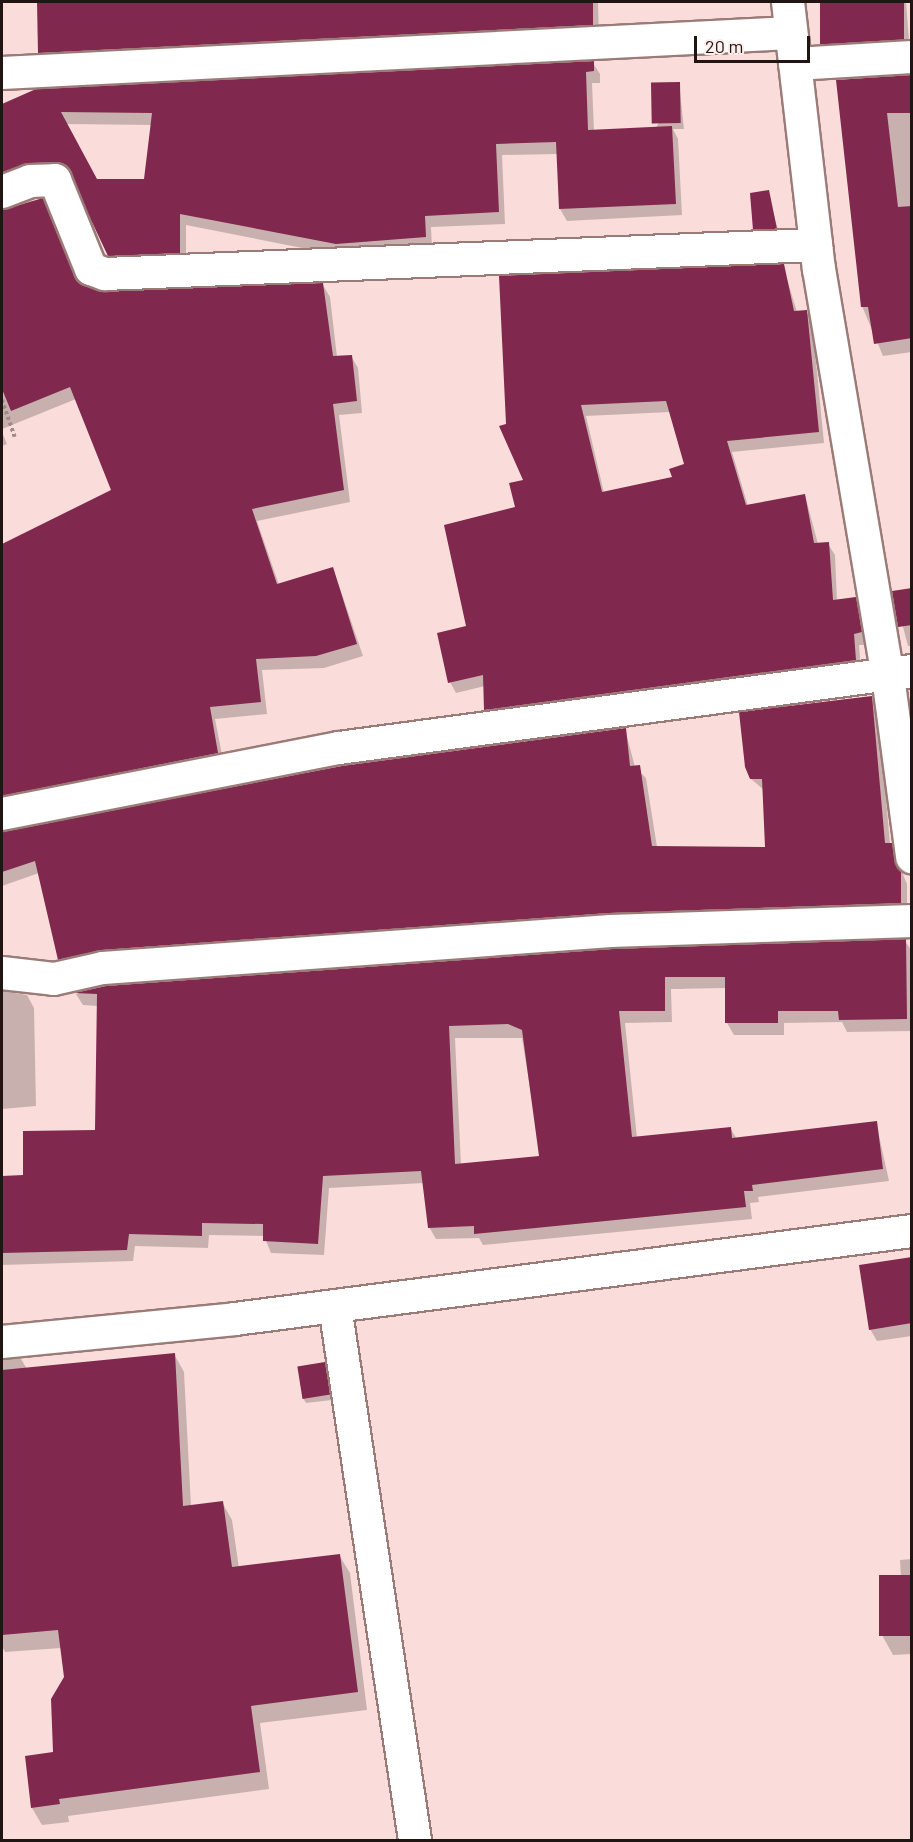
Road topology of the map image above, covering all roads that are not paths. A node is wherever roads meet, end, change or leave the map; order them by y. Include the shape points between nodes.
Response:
1 (788, 2) edge
2 (791, 33) junction
3 (912, 57) edge
4 (795, 64) junction
5 (2, 73) edge
6 (2, 192) edge
7 (816, 244) junction
8 (900, 674) edge
9 (2, 814) edge
10 (912, 856) edge
11 (912, 921) edge
12 (2, 973) edge
13 (912, 1231) edge
14 (335, 1306) junction
15 (2, 1342) edge
16 (415, 1840) edge

1 - 2 street
2 - 4 street
2 - 5 street
3 - 4 street
4 - 7 street
6 - 7 street via 30,181 55,180 91,270 105,274
7 - 8 street via 852,462
8 - 9 street via 339,748
8 - 10 street
11 - 12 street via 599,931 103,968 54,979
13 - 14 street
14 - 15 street
14 - 16 street

